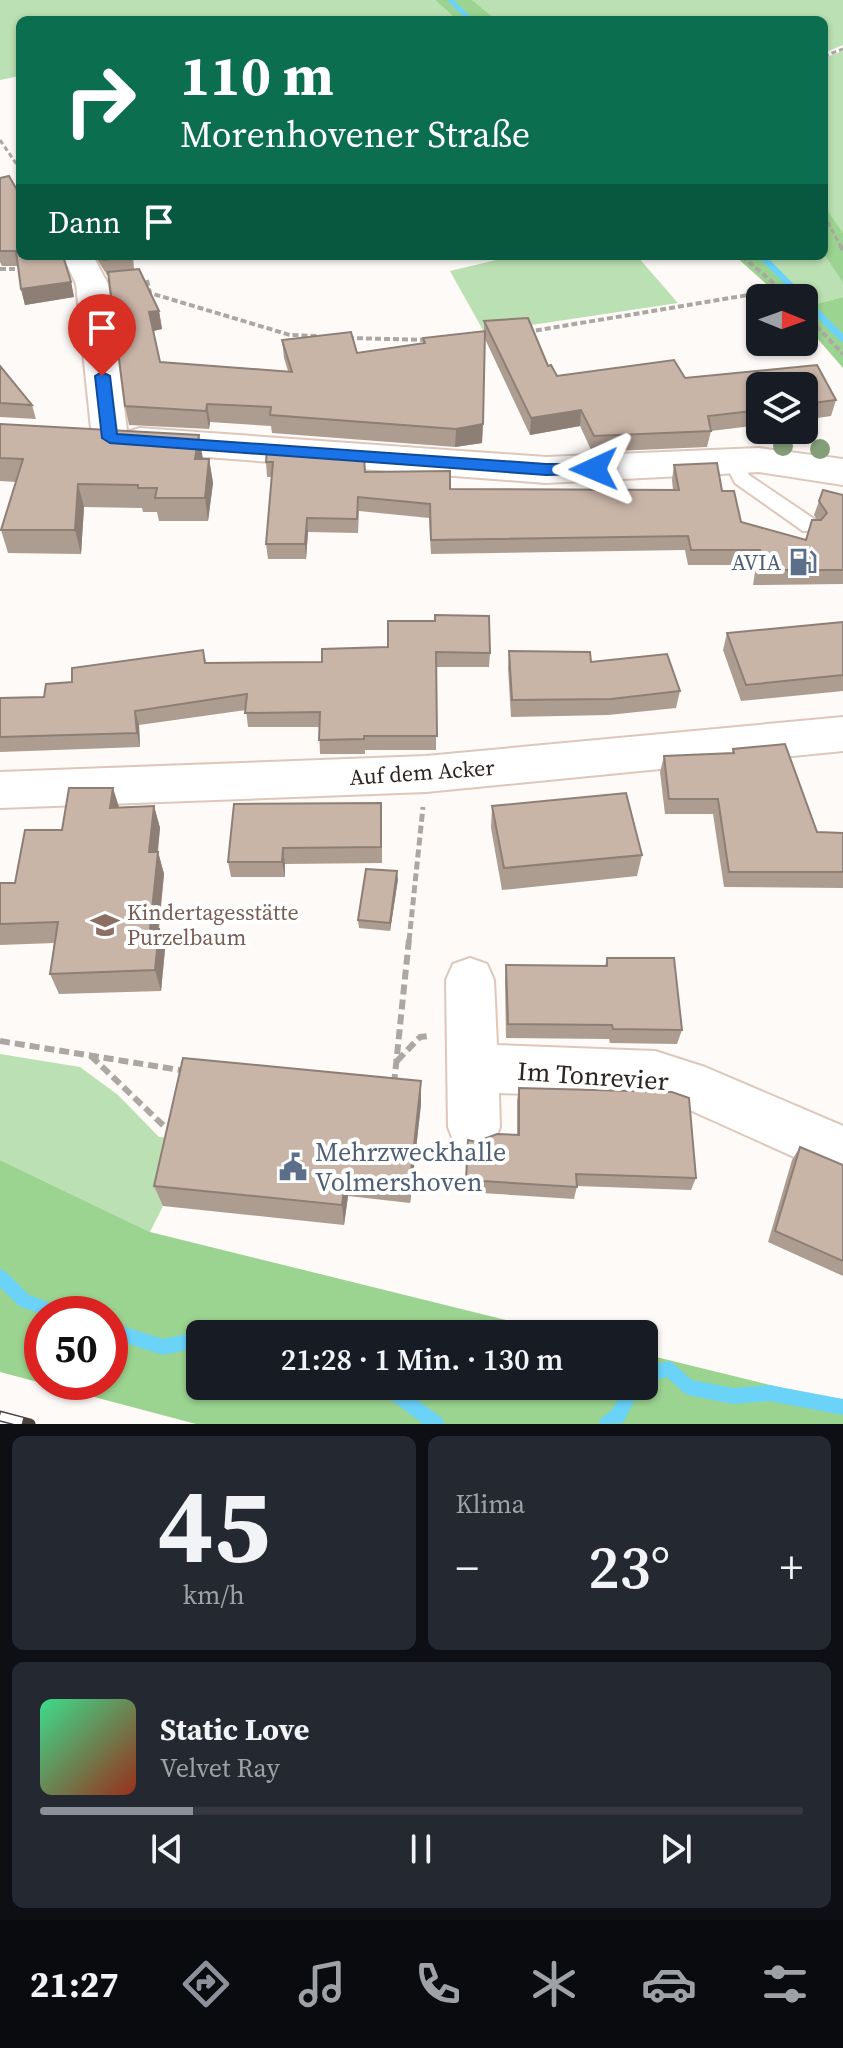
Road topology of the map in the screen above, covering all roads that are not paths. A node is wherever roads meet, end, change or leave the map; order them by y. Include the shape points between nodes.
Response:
1 (83, 266) edge
2 (147, 280) edge
3 (94, 437) joint
4 (733, 461) junction
5 (843, 472) edge
6 (810, 526) edge
7 (843, 734) edge
8 (0, 790) edge
9 (470, 980) dead end
10 (472, 1068) junction
11 (474, 1127) dead end
12 (843, 1153) edge

1 - 2 lane
1 - 3 street
3 - 4 main road via 546,470
4 - 5 main road
4 - 6 lane via 742,479
7 - 8 street, Auf dem Acker via 426,774
9 - 10 street
10 - 11 street
10 - 12 street, Im Tonrevier via 655,1075

